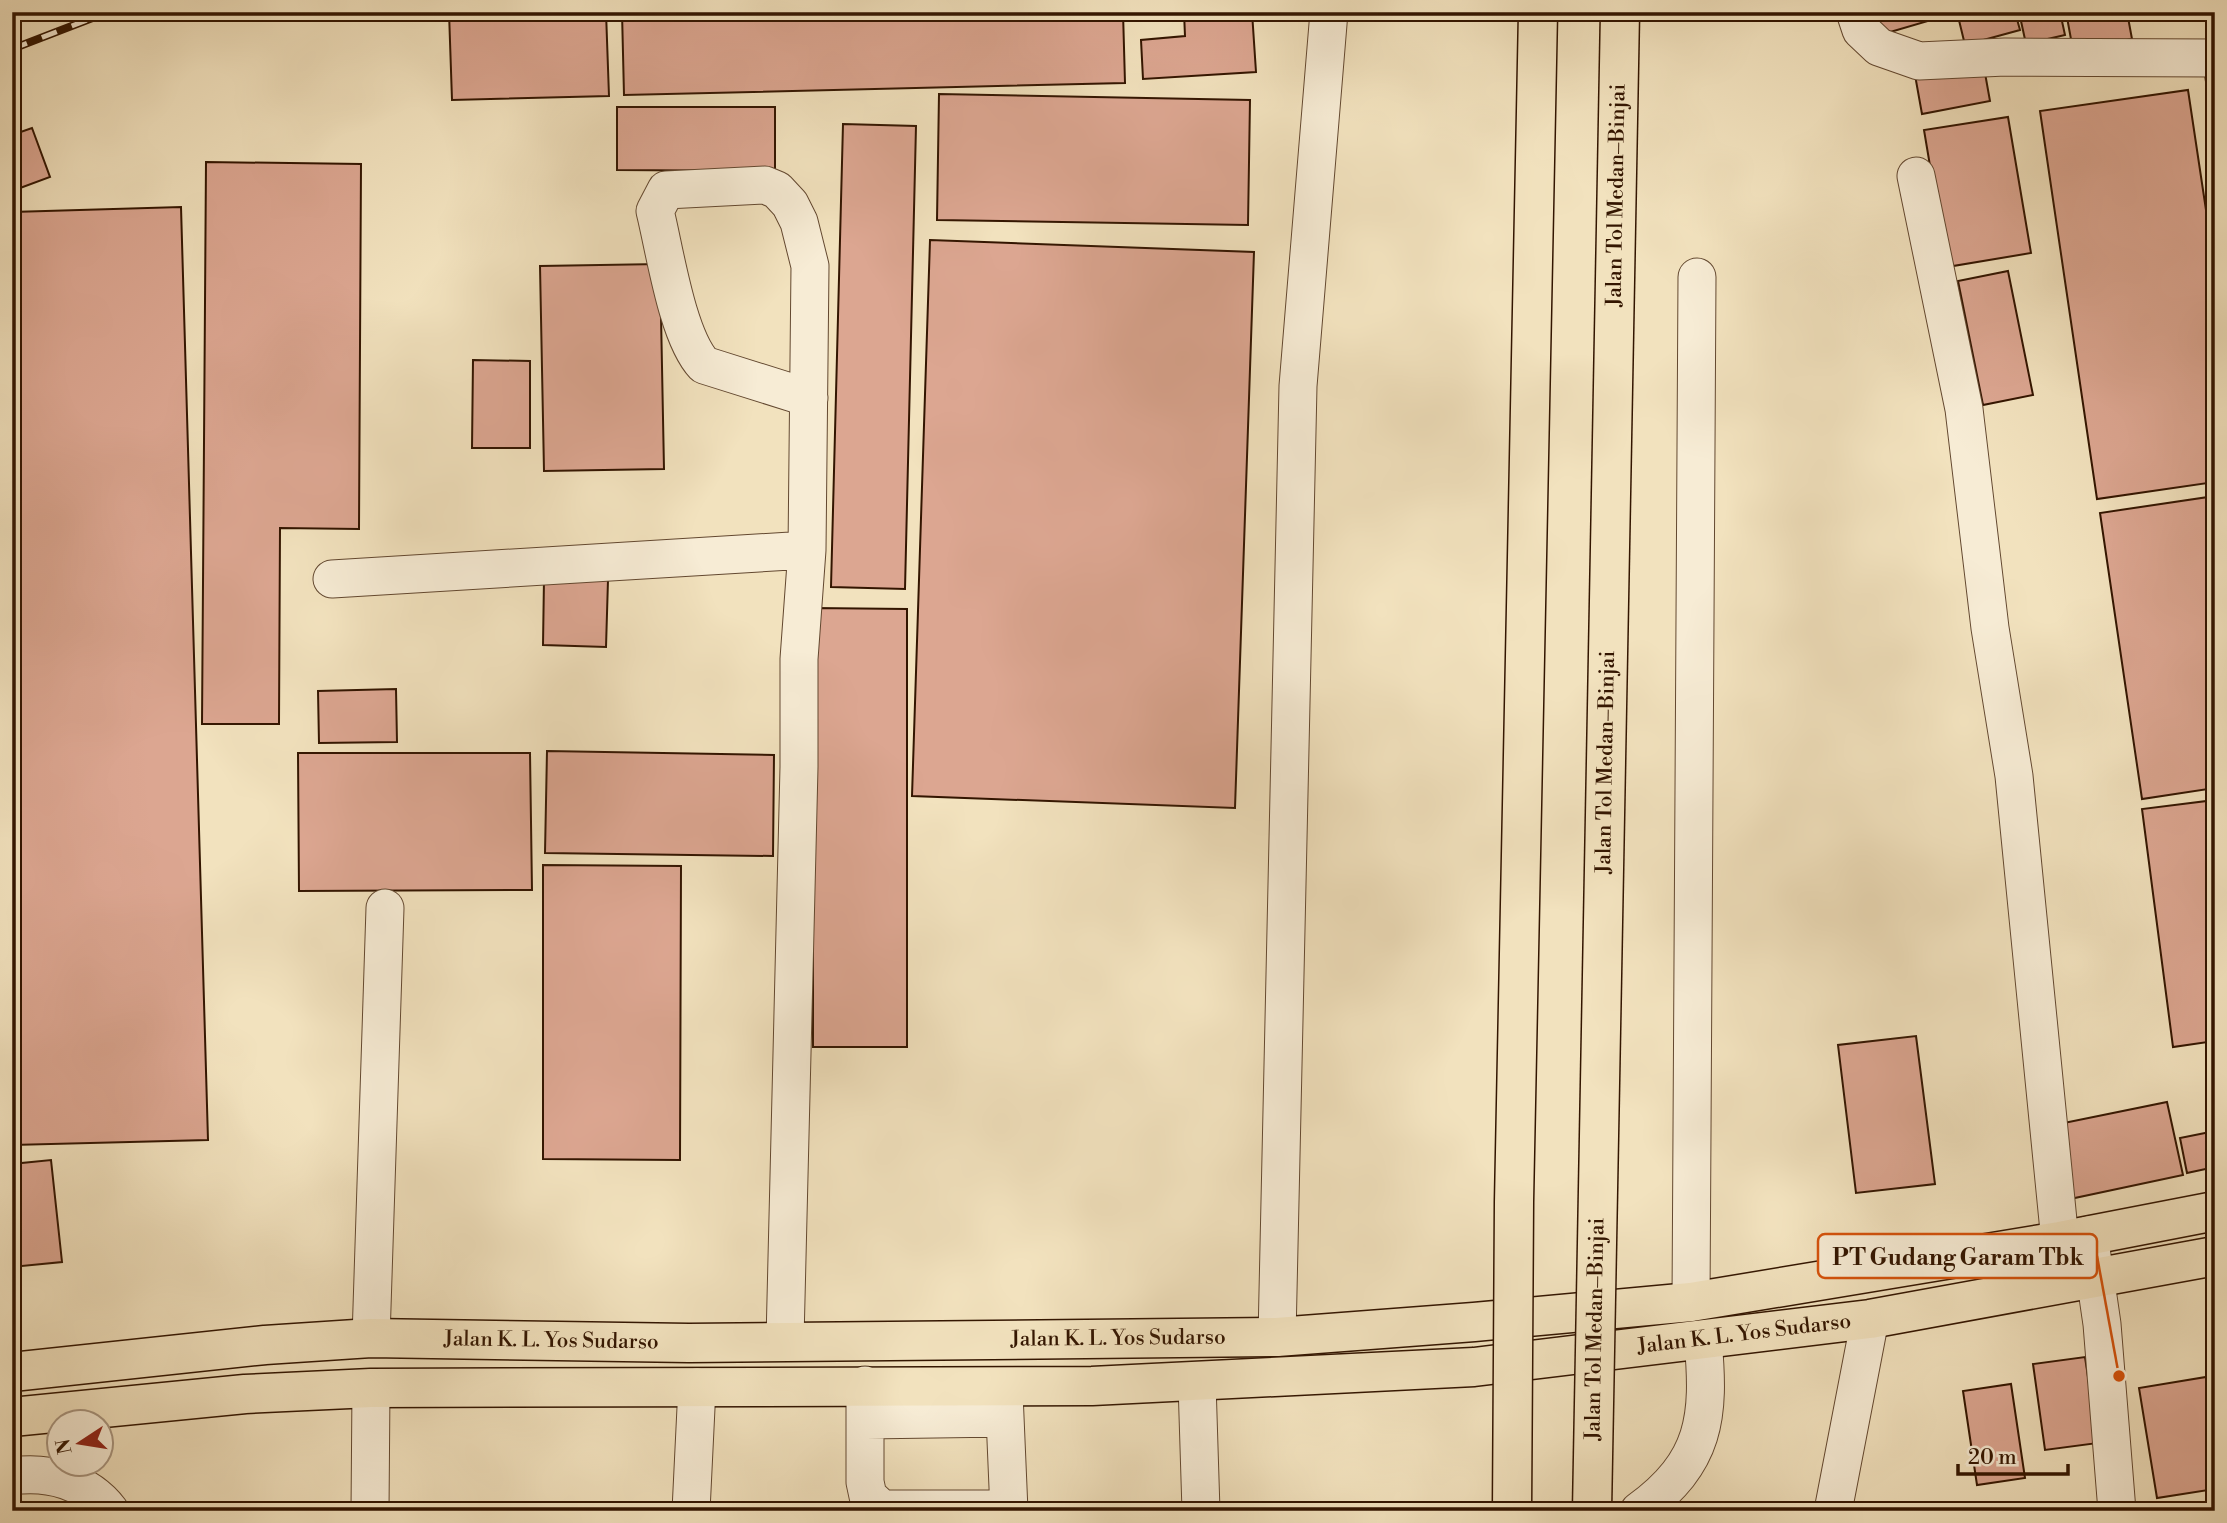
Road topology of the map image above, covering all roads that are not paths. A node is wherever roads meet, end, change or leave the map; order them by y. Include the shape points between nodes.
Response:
1 (1329, 12) edge
2 (1538, 12) edge
3 (1619, 12) edge
4 (1855, 12) edge
5 (2215, 58) edge
6 (1916, 176) dead end
7 (1697, 277) dead end
8 (809, 398) junction
9 (807, 550) junction
10 (332, 579) dead end
11 (385, 908) dead end
12 (2215, 1211) edge
13 (2074, 1238) junction
14 (2215, 1256) edge
15 (2094, 1279) junction
16 (1691, 1302) junction
17 (1870, 1319) junction
18 (1277, 1336) junction
19 (372, 1338) junction
20 (785, 1340) junction
21 (1703, 1340) junction
22 (12, 1372) edge
23 (1197, 1383) junction
24 (697, 1387) junction
25 (371, 1388) junction
26 (1004, 1401) junction
27 (865, 1403) junction
28 (12, 1417) edge
29 (12, 1475) edge
30 (1009, 1510) edge
31 (110, 1511) edge
32 (370, 1511) edge
33 (691, 1511) edge
34 (1201, 1511) edge
35 (1513, 1511) edge
36 (1592, 1511) edge
37 (1639, 1511) edge
38 (1833, 1511) edge
39 (2117, 1511) edge

1 - 18 street via 1298,386
2 - 35 highway, bridge via 1514,1188
3 - 36 highway, Jalan Tol Medan–Binjai, bridge
4 - 5 street via 1861,30 1879,47 1919,61
6 - 13 street via 1964,409
7 - 16 street
8 - 8 street via 810,266 790,204 765,185 666,190 656,211 685,331 696,356 704,365
8 - 9 street
9 - 10 street
9 - 20 street via 799,659
11 - 19 street
12 - 13 highway, Jalan K. L. Yos Sudarso
13 - 15 street
13 - 16 highway, Jalan K. L. Yos Sudarso
14 - 15 highway, Jalan K. L. Yos Sudarso
15 - 17 highway, Jalan K. L. Yos Sudarso
15 - 39 street via 2102,1324
16 - 18 highway, Jalan K. L. Yos Sudarso
17 - 21 highway, Jalan K. L. Yos Sudarso
17 - 38 street
18 - 20 highway, Jalan K. L. Yos Sudarso
19 - 20 highway, Jalan K. L. Yos Sudarso
19 - 22 highway, Jalan K. L. Yos Sudarso
21 - 23 highway, Jalan K. L. Yos Sudarso via 1475,1367
21 - 37 street via 1708,1393 1698,1443 1670,1486
23 - 26 highway, Jalan K. L. Yos Sudarso
23 - 34 street
24 - 25 highway, Jalan K. L. Yos Sudarso
24 - 27 highway, Jalan K. L. Yos Sudarso
24 - 33 street
25 - 28 highway, Jalan K. L. Yos Sudarso via 245,1394
25 - 32 street
26 - 27 highway, Jalan K. L. Yos Sudarso
26 - 30 street
27 - 30 street via 865,1482 868,1496 882,1509
29 - 31 street via 73,1481

